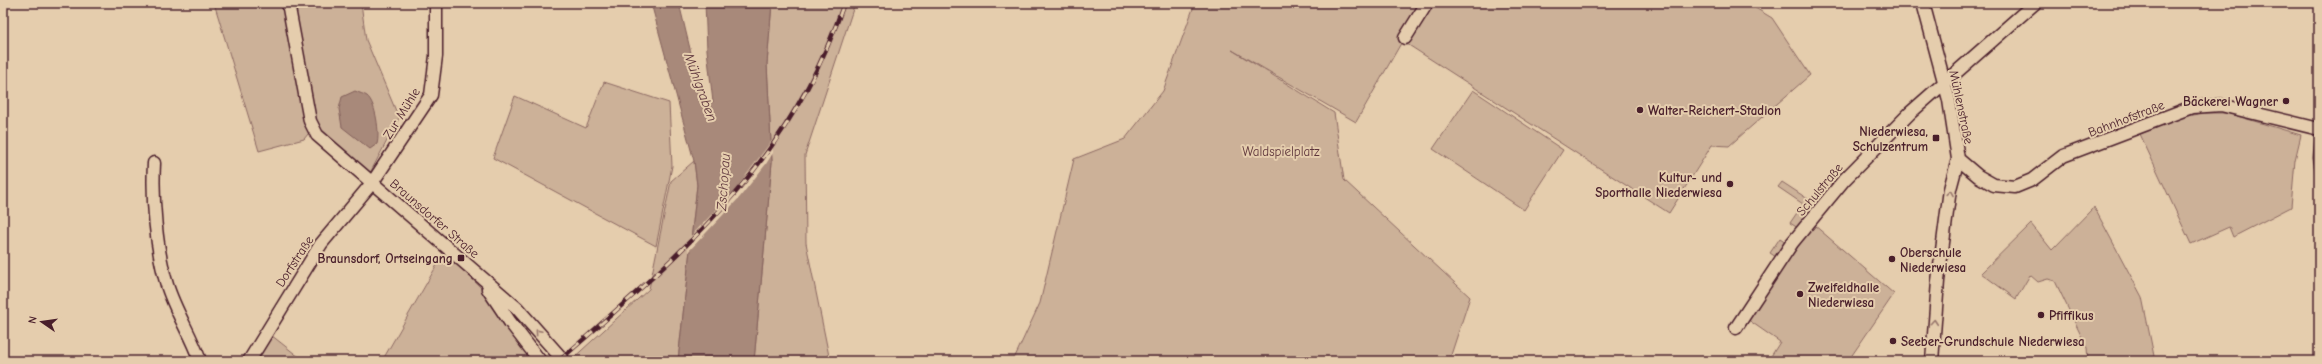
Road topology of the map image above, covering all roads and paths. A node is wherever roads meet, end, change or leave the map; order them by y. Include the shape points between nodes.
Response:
1 (288, 3) edge
2 (436, 3) edge
3 (1427, 3) edge
4 (1923, 3) edge
5 (2035, 3) edge
6 (1405, 38) dead end
7 (1944, 85) junction
8 (2319, 129) edge
9 (1958, 159) junction
10 (154, 162) dead end
11 (372, 183) junction
12 (478, 274) junction
13 (1736, 328) dead end
14 (200, 361) edge
15 (249, 361) edge
16 (540, 361) edge
17 (564, 361) edge
18 (1932, 361) edge

1 - 11 street, Braunsdorfer Straße via 314,130 327,145
2 - 11 street, Zur Mühle via 436,56 431,95
3 - 6 street
4 - 7 street, Mühlenstraße
5 - 7 street, Schulstraße
7 - 9 street, Mühlenstraße via 1949,100
7 - 13 street, Schulstraße via 1910,113 1844,180 1792,243
8 - 9 street, Bahnhofstraße via 2221,105 2192,107 2063,156 2032,180 2015,187 1994,185 1978,176
18 -> 9 street, Mühlenstraße via 1938,281 1950,189
10 - 14 street via 153,186 167,285
11 - 12 street, Braunsdorfer Straße
11 - 15 street, Dorfstraße via 321,244
12 - 16 street, Braunsdorfer Straße via 513,327
17 -> 12 street, Braunsdorfer Straße via 517,308

